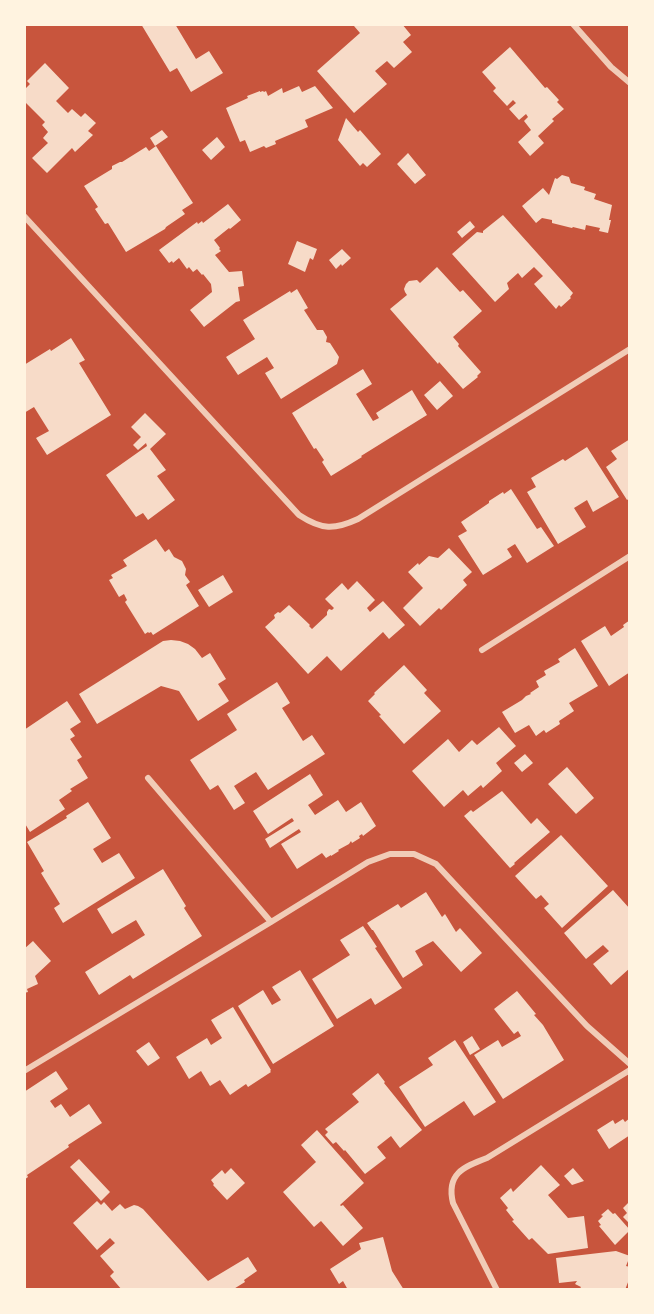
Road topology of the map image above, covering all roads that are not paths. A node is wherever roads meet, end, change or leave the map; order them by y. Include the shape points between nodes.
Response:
1 (573, 24) edge
2 (630, 83) edge
3 (24, 216) edge
4 (630, 349) edge
5 (630, 556) edge
6 (482, 650) dead end
7 (148, 778) dead end
8 (271, 922) junction
9 (630, 1064) edge
10 (630, 1070) edge
11 (24, 1071) edge
12 (497, 1290) edge

1 - 2 street
3 - 4 street via 299,515 313,524 330,527 358,519
5 - 6 street
7 - 8 street
8 - 9 street via 368,862 390,854 414,854 436,864 587,1026
8 - 11 street
10 - 12 street via 487,1158 468,1165 454,1178 453,1203

